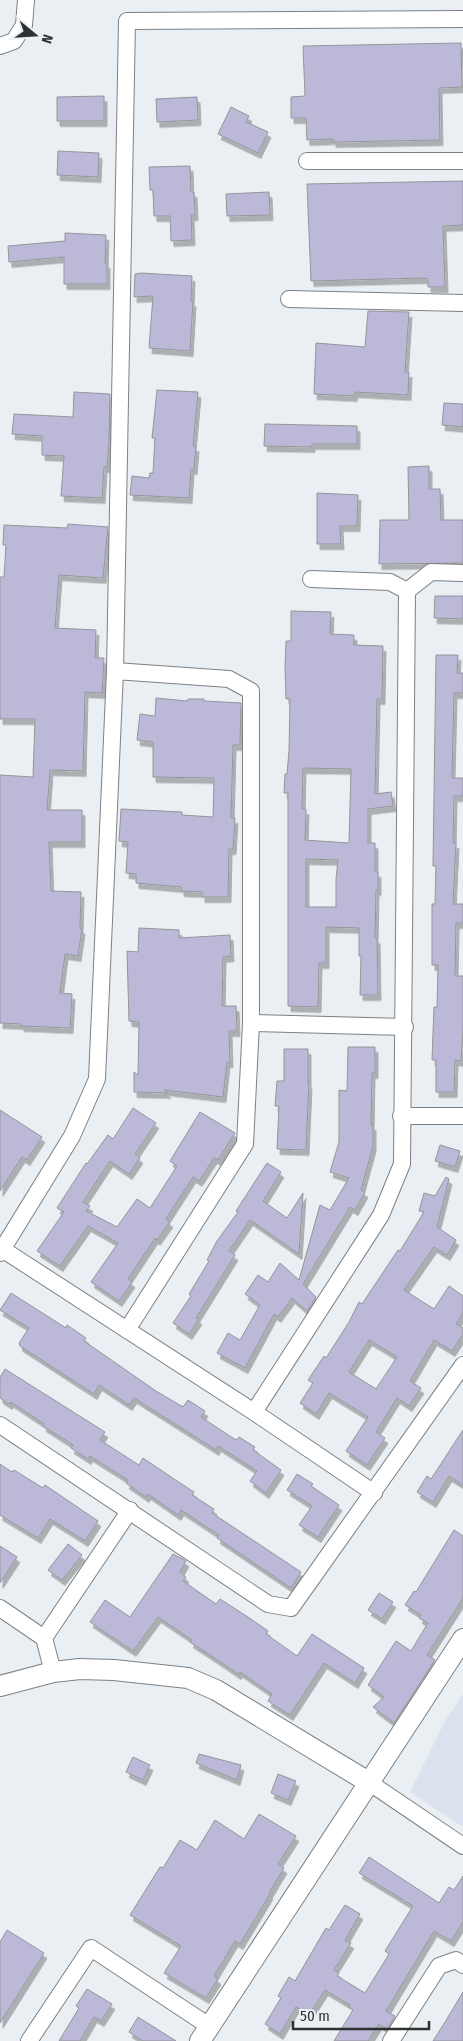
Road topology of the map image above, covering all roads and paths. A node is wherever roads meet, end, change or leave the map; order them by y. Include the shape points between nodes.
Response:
1 (26, 0) edge
2 (463, 19) edge
3 (0, 46) edge
4 (307, 161) dead end
5 (463, 161) edge
6 (289, 299) dead end
7 (463, 303) edge
8 (463, 573) edge
9 (310, 579) dead end
10 (407, 591) junction
11 (115, 671) junction
12 (251, 1023) junction
13 (405, 1027) junction
14 (402, 1116) junction
15 (463, 1116) edge
16 (1, 1251) edge
17 (126, 1330) junction
18 (463, 1365) edge
19 (254, 1412) junction
20 (0, 1424) edge
21 (374, 1492) junction
22 (130, 1510) junction
23 (0, 1608) edge
24 (44, 1638) junction
25 (463, 1640) edge
26 (53, 1672) junction
27 (0, 1686) edge
28 (370, 1783) junction
29 (463, 1846) edge
30 (463, 1965) edge
31 (205, 2034) edge
32 (29, 2041) edge
33 (391, 2041) edge

1 - 3 street via 24,25 14,41
2 - 11 street via 127,21
4 - 5 street
6 - 7 street
8 - 10 street via 431,572
9 - 10 street via 390,582
10 - 13 street
11 - 12 street via 229,679 251,691
11 - 16 street via 97,1079 72,1136
12 - 13 street
12 - 17 street via 245,1144
13 - 14 street
14 - 15 street
14 - 19 street via 402,1164 381,1215
16 - 17 street
17 - 19 street
18 - 21 street
19 - 21 street
20 - 22 street
21 - 22 street via 291,1608 268,1604
22 - 24 street
23 - 24 street
24 - 26 street
25 - 28 street
26 - 27 street
26 - 28 street via 114,1670 188,1678 223,1694
28 - 29 street
28 - 31 street
30 - 33 street via 456,1960 439,1966
31 - 32 street via 91,1948

